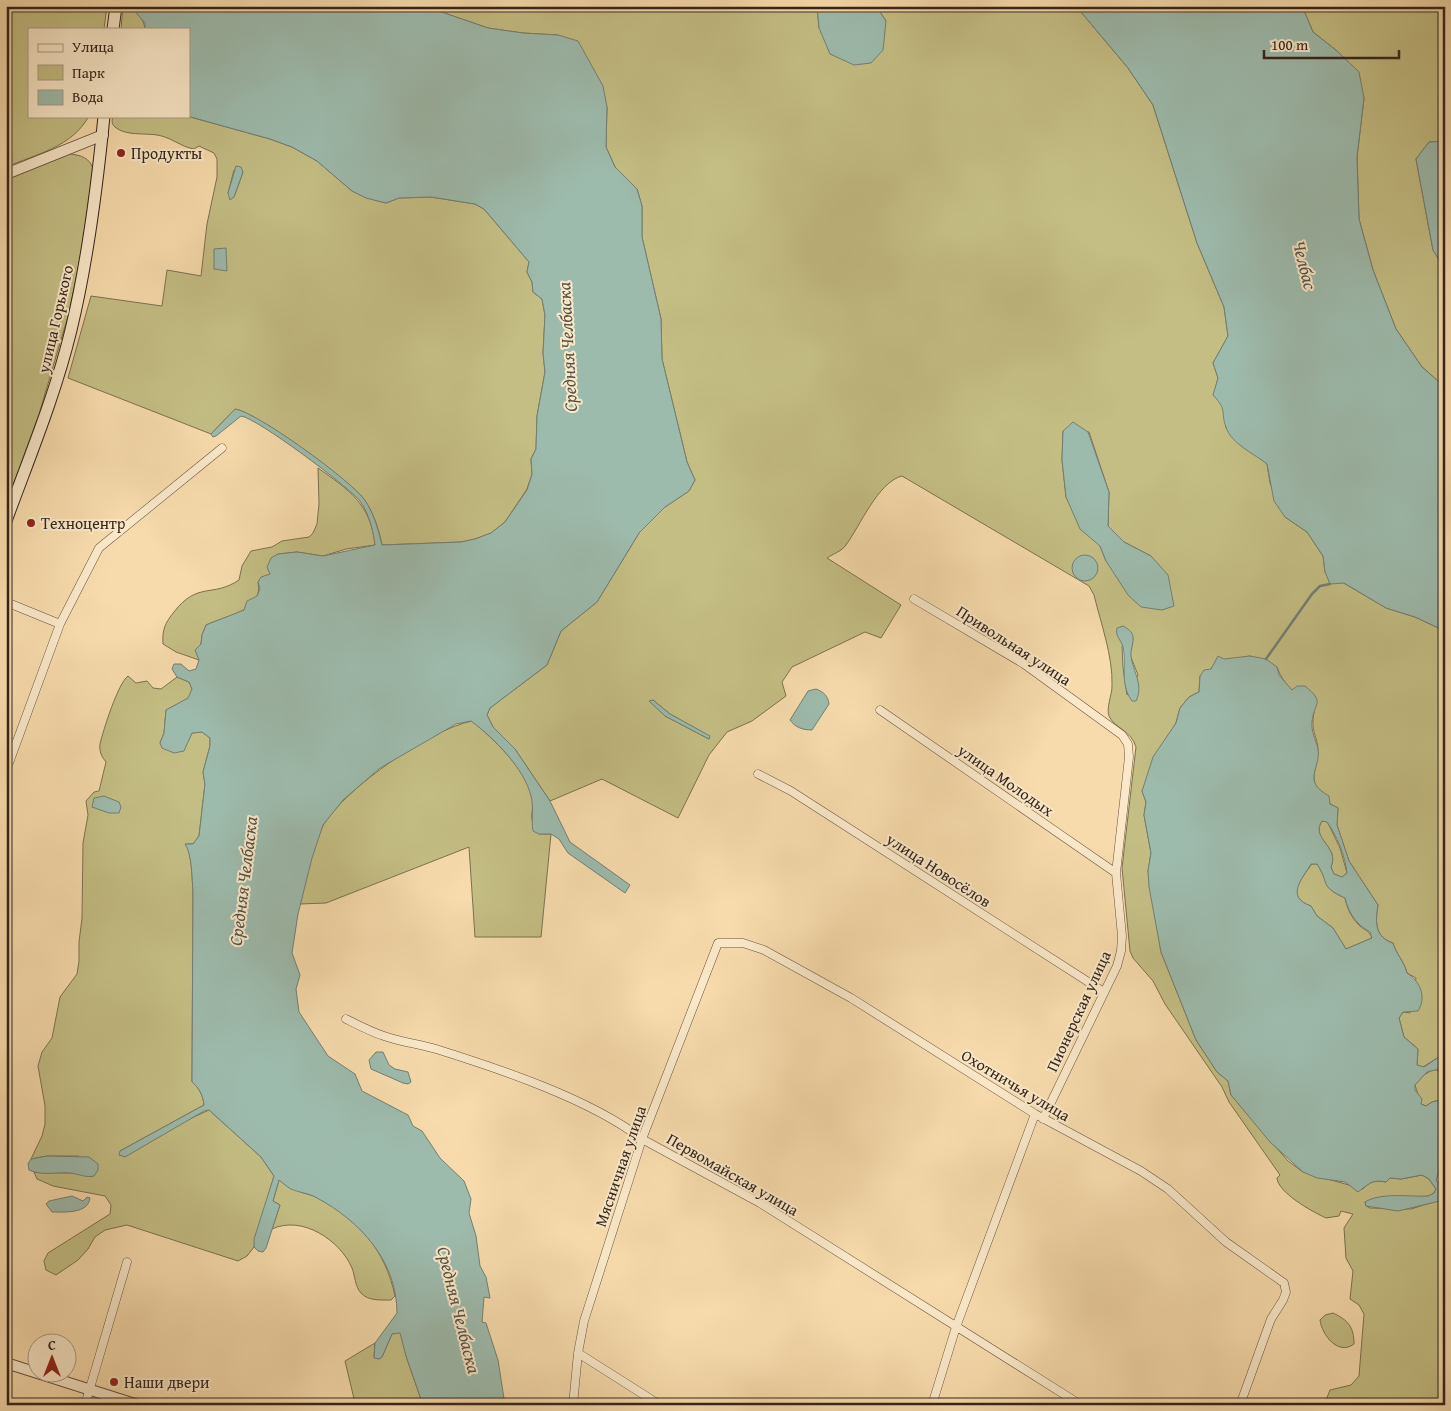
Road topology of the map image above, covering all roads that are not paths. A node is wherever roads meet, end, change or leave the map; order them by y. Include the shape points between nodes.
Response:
1 (116, 6) edge
2 (113, 28) edge
3 (104, 118) edge
4 (102, 135) junction
5 (6, 174) edge
6 (222, 448) dead end
7 (6, 521) edge
8 (914, 599) dead end
9 (6, 602) edge
10 (60, 624) junction
11 (880, 710) dead end
12 (1122, 735) joint
13 (6, 771) edge
14 (758, 774) dead end
15 (1116, 873) junction
16 (718, 943) joint
17 (1104, 992) junction
18 (346, 1019) dead end
19 (1035, 1114) junction
20 (1042, 1119) junction
21 (642, 1139) junction
22 (127, 1262) dead end
23 (956, 1327) junction
24 (578, 1353) junction
25 (6, 1363) edge
26 (89, 1391) junction
27 (85, 1405) edge
28 (138, 1405) edge
29 (573, 1405) edge
30 (660, 1405) edge
31 (932, 1405) edge
32 (1081, 1405) edge
33 (1240, 1405) edge

1 - 2 main road
3 - 4 main road, улица Горького
4 - 5 street
4 - 7 main road, улица Горького via 88,245 71,331 49,404
6 - 10 street via 99,548
8 - 12 street, Привольная улица via 1024,664
9 - 10 street
10 - 13 street
11 - 15 street, улица Молодых
12 - 15 street, Пионерская улица via 1130,751
14 - 17 street, улица Новосёлов via 791,791
15 - 17 street, Пионерская улица via 1121,952
16 - 19 street, Охотничья улица via 743,942 764,950 851,998
16 - 21 street, Мясничная улица
17 - 20 street, Пионерская улица
18 - 21 street, Первомайская улица via 384,1036 434,1048 563,1096 625,1126
19 - 20 street, Охотничья улица
19 - 23 street
20 - 33 street, Охотничья улица via 1141,1171 1168,1189 1226,1242 1284,1283 1286,1292 1271,1319
21 - 23 street, Первомайская улица via 760,1203
21 - 24 street, Мясничная улица via 584,1321
22 - 26 street
23 - 31 street
23 - 32 street, Первомайская улица
24 - 29 street, Мясничная улица
24 - 30 street
25 - 26 street
26 - 27 street
26 - 28 street

